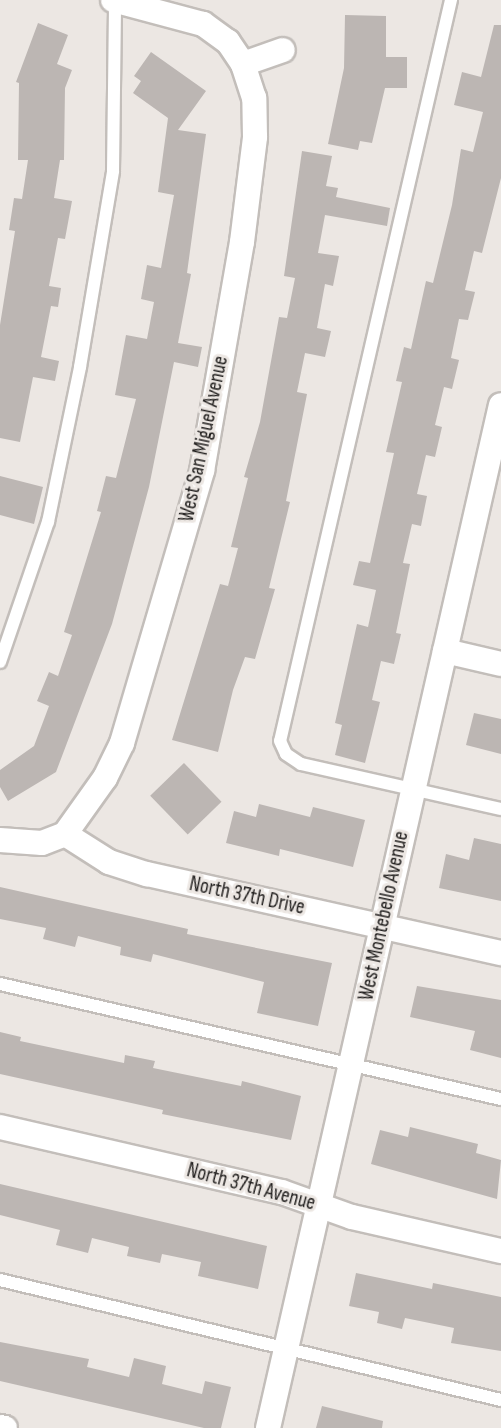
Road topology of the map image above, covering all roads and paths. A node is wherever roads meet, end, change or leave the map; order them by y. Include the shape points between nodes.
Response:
1 (114, 0) edge
2 (451, 0) edge
3 (283, 50) dead end
4 (243, 64) junction
5 (501, 405) edge
6 (445, 651) junction
7 (0, 662) edge
8 (501, 664) edge
9 (411, 789) junction
10 (501, 809) edge
11 (65, 834) junction
12 (0, 840) edge
13 (382, 926) junction
14 (501, 953) edge
15 (0, 984) edge
16 (351, 1064) junction
17 (501, 1099) edge
18 (0, 1127) edge
19 (320, 1205) junction
20 (501, 1251) edge
21 (0, 1280) edge
22 (286, 1348) junction
23 (501, 1400) edge
24 (0, 1427) edge
25 (5, 1428) edge
26 (268, 1428) edge

1 - 4 street, West San Miguel Avenue via 203,24 228,42
1 - 7 lane via 113,171 80,367 48,522
2 - 9 lane via 280,741 286,754 301,764
3 - 4 street
4 - 11 street, West San Miguel Avenue via 254,98 255,137 242,242 202,471 122,742 105,778
5 - 6 street, West Montebello Avenue
6 - 8 street
6 - 9 street, West Montebello Avenue
9 - 10 lane
9 - 13 street, West Montebello Avenue
11 - 12 street via 42,843
11 - 13 street, North 37th Drive via 109,862 147,874
13 - 14 street, North 37th Drive
13 - 16 street, West Montebello Avenue
15 - 16 lane
16 - 17 lane
16 - 19 street, West Montebello Avenue
18 - 19 street, North 37th Avenue via 282,1192
19 - 20 street, North 37th Avenue via 352,1217
19 - 22 street, West Montebello Avenue
21 - 22 lane
22 - 23 lane
22 - 26 street, West Montebello Avenue
24 - 25 street

